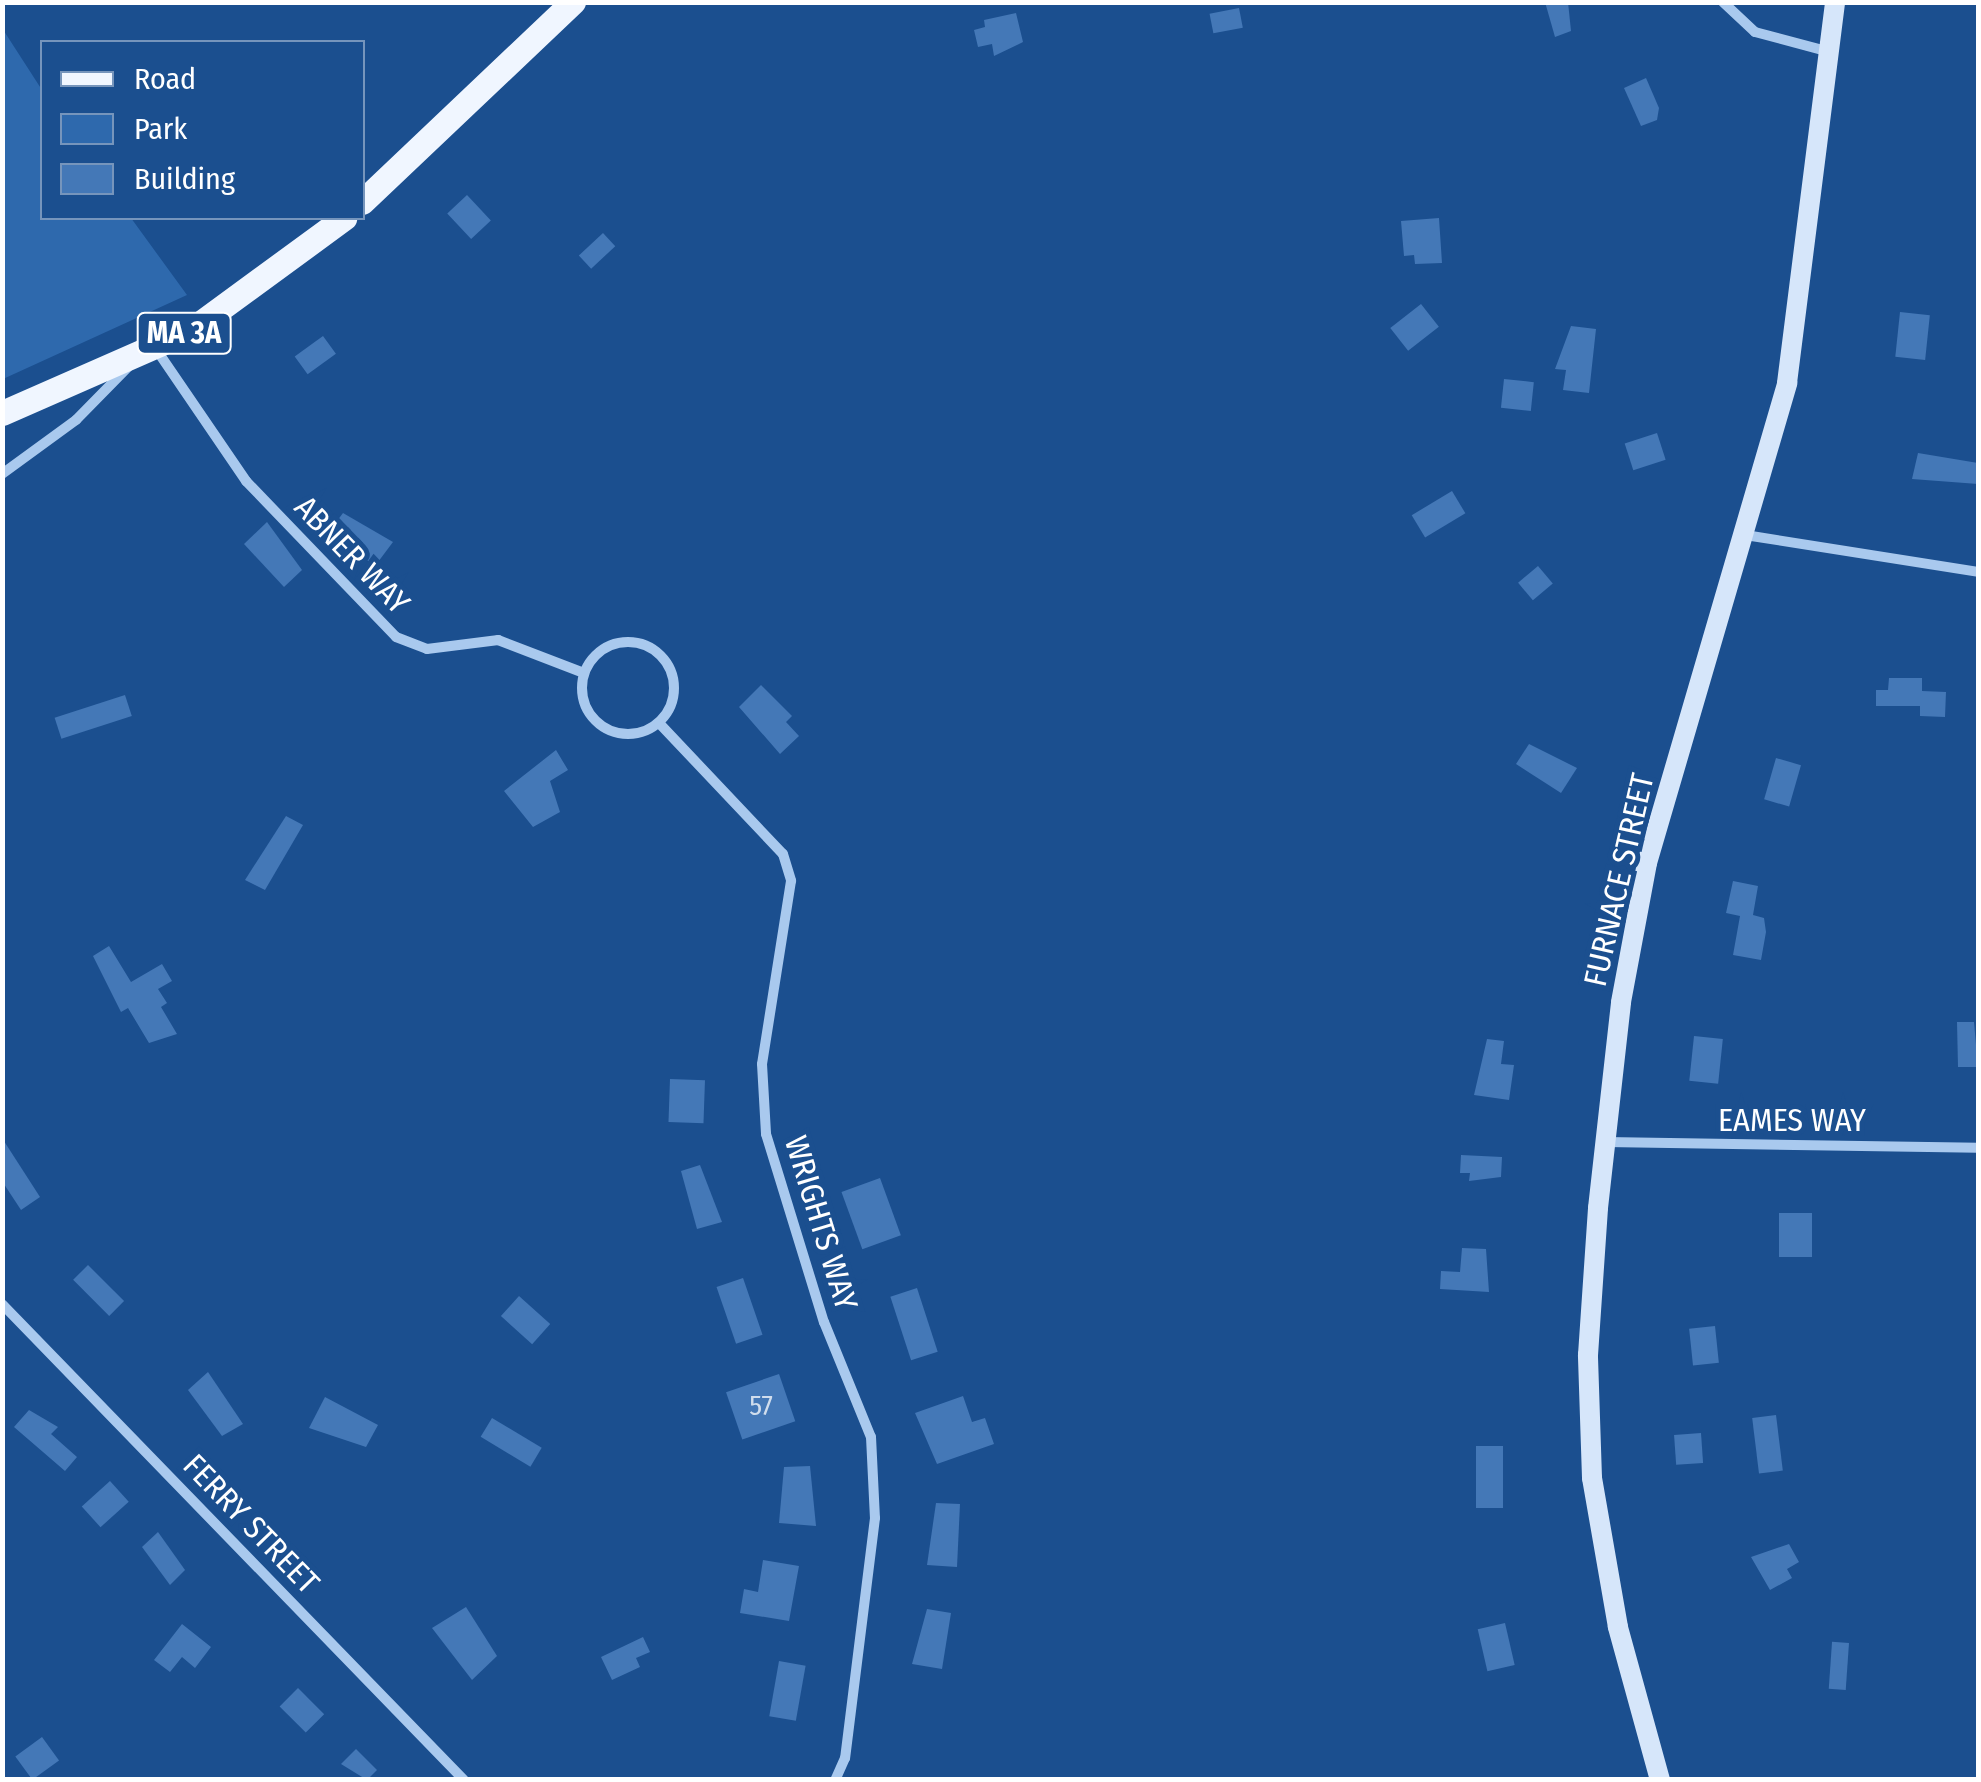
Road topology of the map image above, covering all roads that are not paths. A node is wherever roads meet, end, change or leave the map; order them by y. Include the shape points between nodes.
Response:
1 (574, 2) edge
2 (1723, 2) edge
3 (1835, 2) edge
4 (1831, 52) junction
5 (365, 199) edge
6 (341, 220) edge
7 (146, 354) junction
8 (2, 413) edge
9 (2, 474) edge
10 (1744, 535) junction
11 (1978, 572) edge
12 (584, 673) junction
13 (659, 722) junction
14 (1606, 1142) junction
15 (1978, 1148) edge
16 (2, 1304) edge
17 (464, 1780) edge
18 (835, 1780) edge
19 (1660, 1780) edge

1 - 5 main road
2 - 4 street via 1755,32
3 - 4 main road, FURNACE STREET
4 - 10 main road, FURNACE STREET via 1797,326
6 - 7 main road, MA 3A
7 - 8 main road, MA 3A
7 - 9 street via 76,420
7 - 12 street, ABNER WAY via 246,481 396,636 427,649 498,640
10 - 11 street
10 - 14 main road, FURNACE STREET via 1644,878
12 - 13 street via 587,709 602,726 625,734
12 - 13 street via 598,653 619,642 654,649 670,667 675,691
13 - 18 street, WRIGHTS WAY via 783,854 791,881 762,1064 766,1134 824,1322 871,1437 876,1518 846,1758
14 - 15 street, EAMES WAY
14 - 19 main road, FURNACE STREET via 1590,1318 1592,1478 1618,1626
16 - 17 street, FERRY STREET

